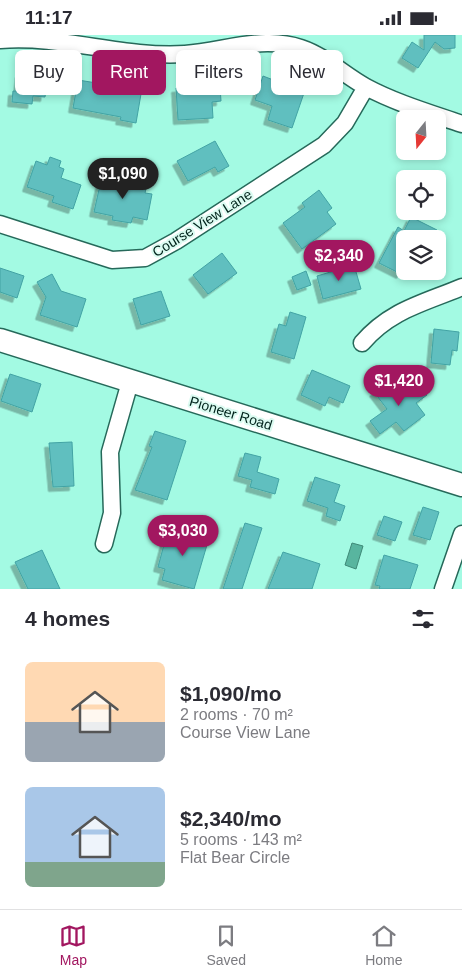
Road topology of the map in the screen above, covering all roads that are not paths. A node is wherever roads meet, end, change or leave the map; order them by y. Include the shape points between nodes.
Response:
1 (0, 39) edge
2 (366, 87) junction
3 (462, 124) edge
4 (0, 224) edge
5 (462, 287) edge
6 (0, 340) edge
7 (362, 343) dead end
8 (130, 382) junction
9 (462, 485) edge
10 (462, 534) edge
11 (104, 544) dead end
12 (443, 589) edge

1 - 2 street via 56,39 128,53 157,54 281,43 318,56
2 - 3 street
2 - 4 street, Course View Lane via 345,123 324,145 150,256 112,260
5 - 7 street via 390,316
6 - 8 street, Pioneer Road
8 - 9 street, Pioneer Road
8 - 11 street via 110,452 112,513
10 - 12 street

